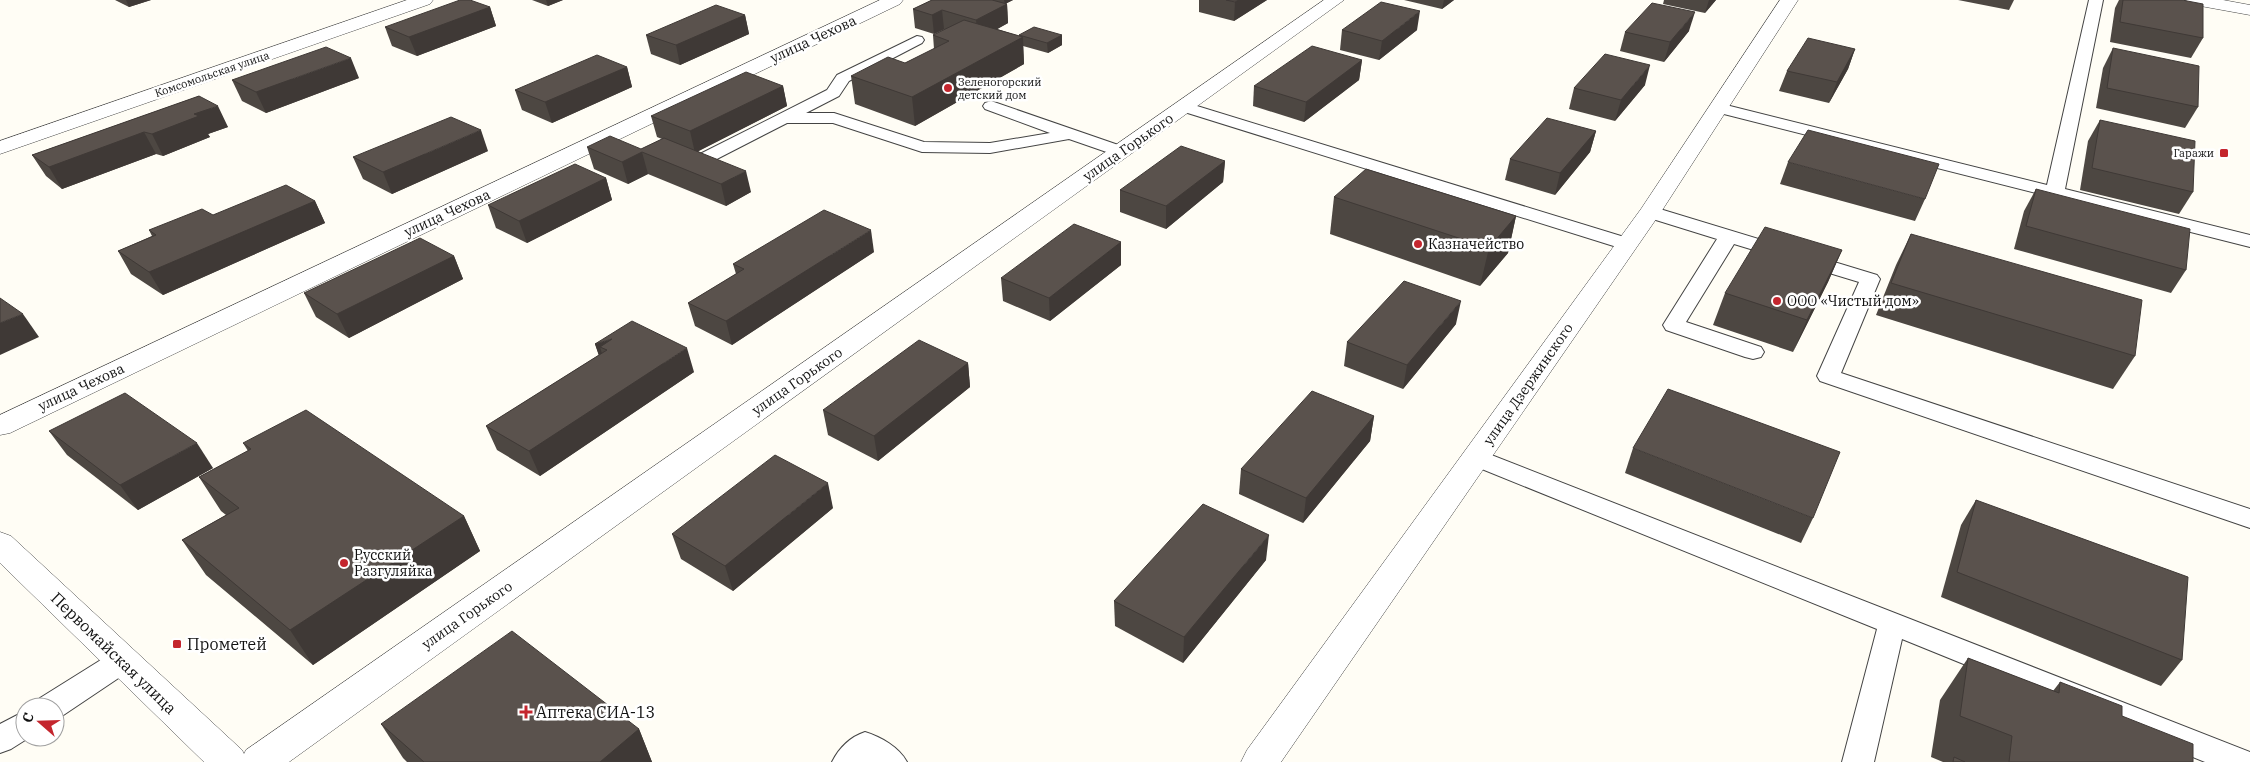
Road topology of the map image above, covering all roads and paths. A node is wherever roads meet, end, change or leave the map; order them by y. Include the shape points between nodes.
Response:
1 (424, 0) edge
2 (894, 0) edge
3 (1335, 0) edge
4 (1789, 0) edge
5 (2096, 0) edge
6 (2195, 0) edge
7 (2250, 10) edge
8 (917, 40) dead end
9 (991, 106) dead end
10 (1184, 107) junction
11 (1718, 108) junction
12 (784, 118) junction
13 (1070, 134) junction
14 (0, 148) edge
15 (1121, 152) junction
16 (664, 157) edge
17 (2055, 192) junction
18 (1650, 212) junction
19 (1728, 237) junction
20 (2250, 241) edge
21 (1627, 244) junction
22 (1753, 352) dead end
23 (0, 426) edge
24 (1476, 457) junction
25 (2250, 519) edge
26 (0, 544) edge
27 (1892, 624) junction
28 (122, 661) junction
29 (65, 698) edge
30 (15, 730) edge
31 (0, 740) edge
32 (229, 762) edge
33 (259, 762) edge
34 (848, 762) edge
35 (891, 762) edge
36 (1260, 762) edge
37 (1858, 762) edge
38 (2239, 762) edge

1 - 14 street, Комсомольская улица
2 - 23 street, улица Чехова via 604,146
3 - 10 street, улица Горького
4 - 11 street, улица Дзержинского
5 - 17 lane
6 - 7 street
8 - 12 lane via 844,78 833,93
9 - 13 lane
10 - 15 street, улица Горького
10 - 21 lane
11 - 17 lane
11 - 18 street, улица Дзержинского
12 - 13 lane via 834,118 922,147 990,148
12 - 16 lane via 703,159
13 - 15 lane
15 - 33 street, улица Горького
17 - 20 lane
18 - 19 lane
18 - 21 street, улица Дзержинского
19 - 22 lane via 1674,325
19 - 25 lane via 1870,279 1828,376
21 - 24 street, улица Дзержинского
24 - 27 lane
24 - 36 street, улица Дзержинского
26 - 28 street, Первомайская улица
27 - 37 lane
27 - 38 lane
28 - 29 lane
28 - 32 street, Первомайская улица
30 - 31 lane
34 - 35 lane via 865,745

